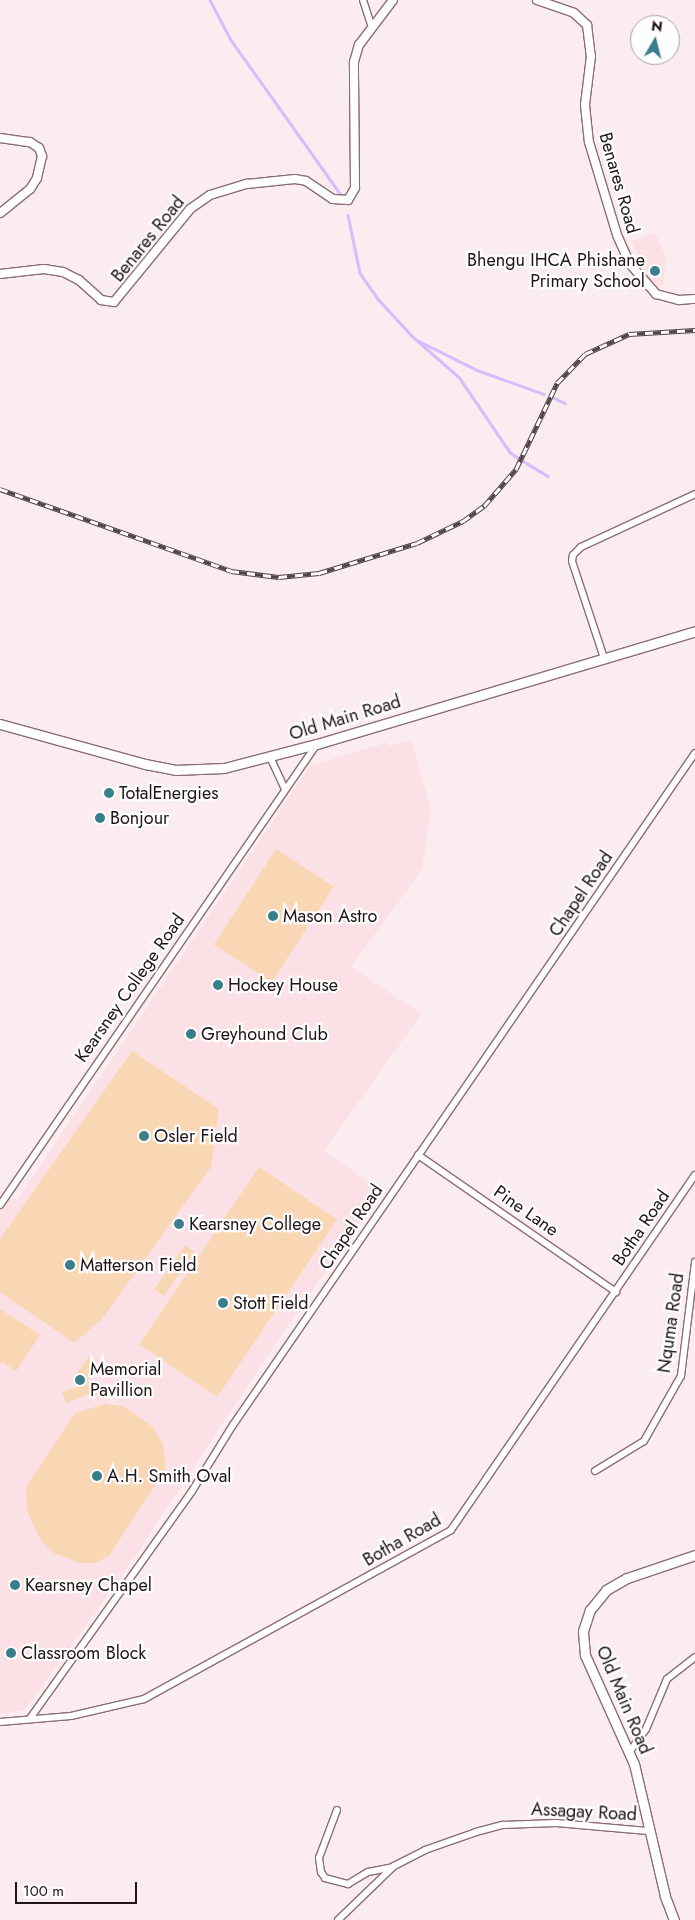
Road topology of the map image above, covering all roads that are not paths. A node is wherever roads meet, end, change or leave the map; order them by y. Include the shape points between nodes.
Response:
1 (363, 0) edge
2 (393, 0) edge
3 (537, 0) edge
4 (372, 26) junction
5 (0, 138) edge
6 (0, 212) edge
7 (0, 274) edge
8 (695, 299) edge
9 (695, 494) edge
10 (695, 631) edge
11 (604, 658) junction
12 (0, 724) edge
13 (317, 744) junction
14 (695, 753) edge
15 (270, 757) junction
16 (285, 789) junction
17 (418, 1155) junction
18 (695, 1175) edge
19 (0, 1205) edge
20 (695, 1262) edge
21 (616, 1292) junction
22 (595, 1470) dead end
23 (695, 1555) edge
24 (695, 1657) edge
25 (31, 1718) junction
26 (0, 1722) edge
27 (630, 1751) junction
28 (337, 1810) dead end
29 (648, 1830) junction
30 (394, 1866) junction
31 (338, 1920) edge
32 (674, 1920) edge

1 - 4 street
2 - 4 street, Benares Road
3 - 8 street, Benares Road via 574,13 587,25 591,56 585,105 589,142 617,234 630,264 656,294 680,300
4 - 7 street, Benares Road via 359,45 354,62 355,188 348,200 333,200 306,181 295,179 227,188 199,201 190,209 114,302 101,300 79,280 62,272 44,269
5 - 6 street via 30,142 39,148 42,156 37,178 30,189
9 - 11 street via 599,538 573,555 572,561
10 - 11 main road, Old Main Road
11 - 13 main road, Old Main Road
12 - 15 main road, Old Main Road via 175,770 224,768
13 - 15 main road, Old Main Road
13 - 16 street, Kearsney College Road
14 - 17 street, Chapel Road
15 - 16 street
16 - 19 street, Kearsney College Road
17 - 21 street, Pine Lane
17 - 25 street, Chapel Road via 192,1491
18 - 21 street, Botha Road
20 - 22 street, Nquma Road via 681,1376 644,1441
21 - 25 street, Botha Road via 451,1530 144,1699 79,1714
23 - 27 main road, Old Main Road via 618,1582 594,1603 584,1624 585,1655
24 - 27 street via 667,1679 646,1729
25 - 26 street, Botha Road
27 - 29 main road, Old Main Road
28 - 30 street via 319,1858 325,1878 348,1884 368,1872
29 - 30 street, Assagay Road via 556,1822 503,1825 450,1840
29 - 32 main road, Old Main Road
30 - 31 street, Assagay Road

